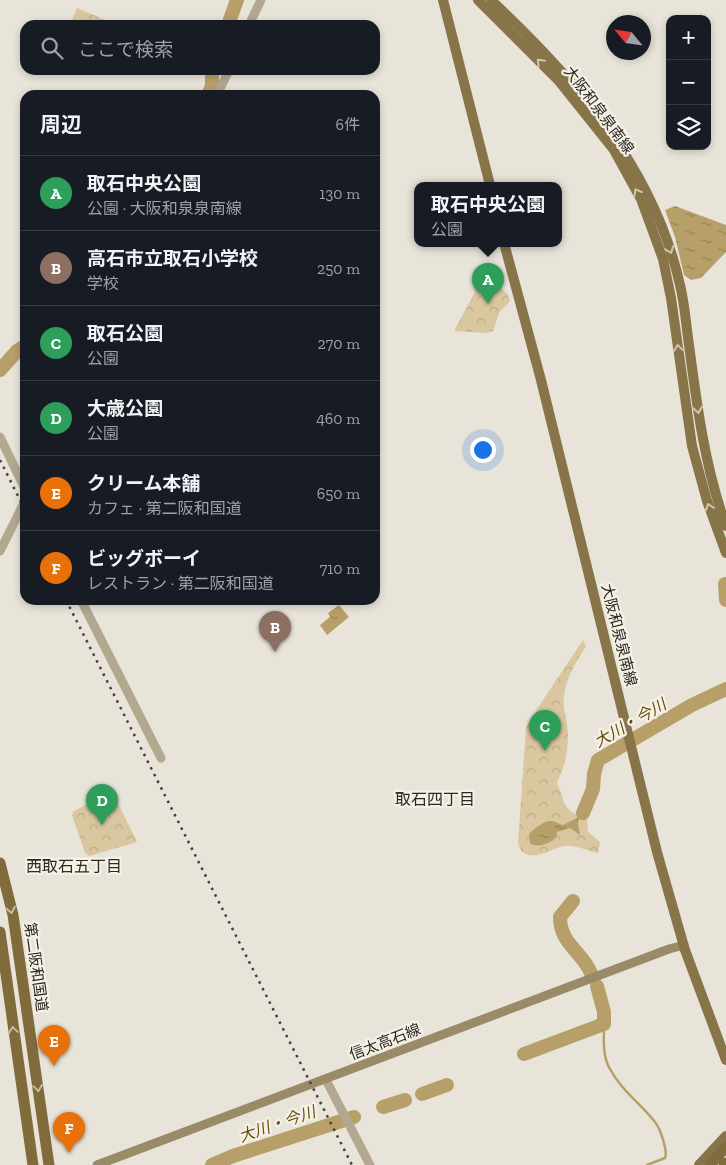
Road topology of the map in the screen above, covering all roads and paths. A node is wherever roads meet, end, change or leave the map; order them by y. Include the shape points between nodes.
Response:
1 (261, 0) edge
2 (443, 0) edge
3 (478, 0) edge
4 (491, 0) edge
5 (251, 20) edge
6 (227, 75) edge
7 (220, 90) edge
8 (489, 182) edge
9 (505, 247) edge
10 (0, 437) edge
11 (20, 479) edge
12 (20, 512) edge
13 (726, 526) edge
14 (0, 551) edge
15 (726, 553) edge
16 (84, 605) edge
17 (161, 758) dead end
18 (0, 863) edge
19 (0, 932) edge
20 (684, 945) junction
21 (726, 1060) edge
22 (326, 1080) junction
23 (726, 1136) edge
24 (726, 1147) edge
25 (32, 1165) edge
26 (49, 1165) edge
27 (96, 1165) edge
28 (370, 1165) edge
29 (699, 1165) edge
30 (710, 1165) edge

1 - 5 street
2 - 8 main road
15 -> 3 main road, 大阪和泉泉南線 via 708,507 692,446 671,298 663,260 641,199 614,150 558,80
4 -> 13 main road, 大阪和泉泉南線 via 565,73 619,144 649,194 681,286 698,412 711,480
6 - 7 street
9 - 20 main road, 大阪和泉泉南線 via 541,380 652,834
10 - 11 street
12 - 14 street
16 - 17 street
18 -> 26 highway, 第二阪和国道 via 13,915
25 -> 19 highway, 第二阪和国道
20 - 21 main road, 大阪和泉泉南線
20 - 22 main road, 信太高石線
22 - 27 main road, 信太高石線
22 - 28 street
23 - 29 main road
24 - 30 highway

